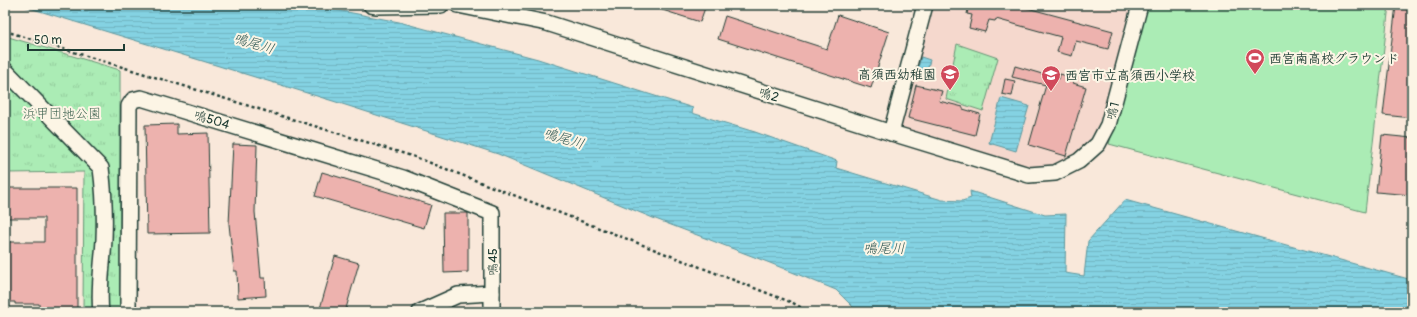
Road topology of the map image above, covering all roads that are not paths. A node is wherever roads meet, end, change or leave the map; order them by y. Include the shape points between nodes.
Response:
1 (371, 5) edge
2 (442, 5) edge
3 (458, 5) edge
4 (925, 5) edge
5 (1140, 5) edge
6 (5, 70) edge
7 (892, 133) junction
8 (1079, 162) joint
9 (492, 213) joint
10 (492, 293) junction
11 (101, 312) edge
12 (128, 312) edge
13 (420, 312) edge
14 (492, 312) edge

1 - 2 street
3 - 7 street, 鳴2 via 547,23
4 - 7 street
5 - 8 street, 鳴1 via 1108,125 1098,144
6 - 11 street via 100,168 103,185 104,238 99,298
7 - 8 street, 鳴2 via 1028,175 1055,173
9 - 10 street, 鳴45
9 - 12 street, 鳴504 via 403,178 140,98 133,100 129,106
10 - 13 street via 458,295
10 - 14 street, 鳴45

